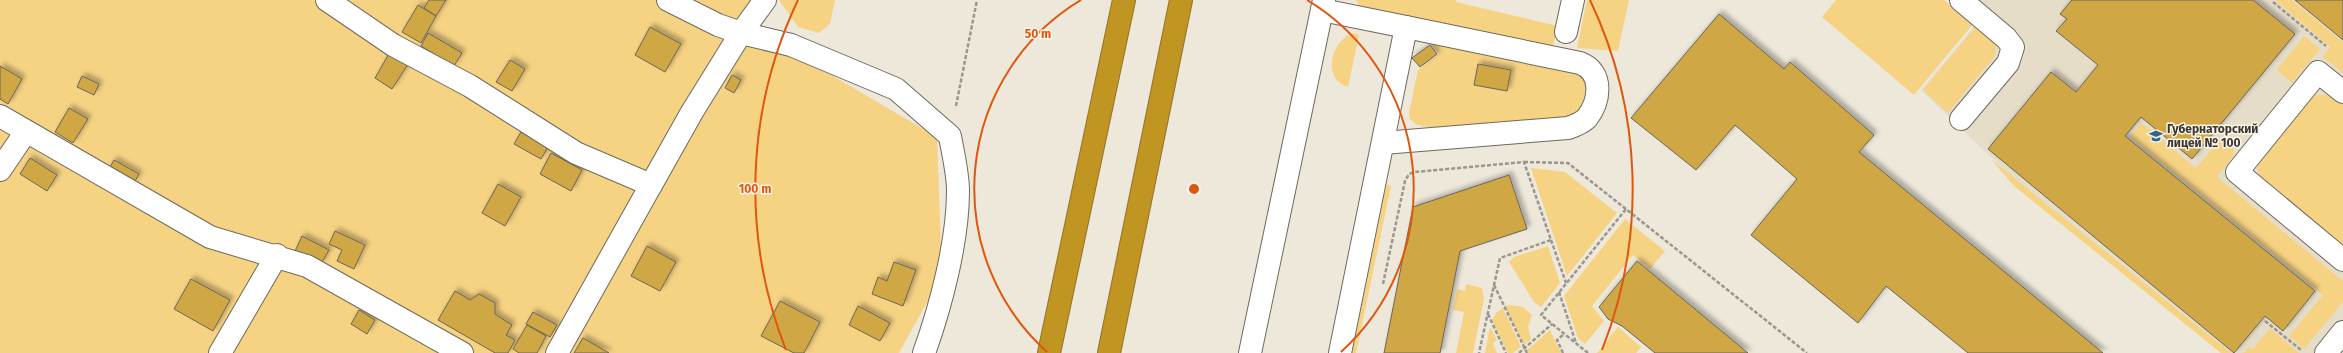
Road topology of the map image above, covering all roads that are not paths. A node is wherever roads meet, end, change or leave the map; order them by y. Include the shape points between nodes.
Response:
1 (327, 0) edge
2 (668, 0) edge
3 (765, 0) edge
4 (1124, 0) edge
5 (1181, 0) edge
6 (1573, 0) edge
7 (1961, 0) edge
8 (1323, 5) edge
9 (1406, 27) junction
10 (1566, 32) dead end
11 (741, 33) junction
12 (2343, 92) edge
13 (0, 116) edge
14 (1961, 119) dead end
15 (25, 132) junction
16 (1383, 143) junction
17 (0, 170) edge
18 (651, 185) junction
19 (277, 255) junction
20 (2343, 260) edge
21 (2343, 332) edge
22 (220, 353) edge
23 (462, 353) edge
24 (557, 353) edge
25 (924, 353) edge
26 (1049, 353) edge
27 (1109, 353) edge
28 (1250, 353) edge
29 (1340, 353) edge
30 (2326, 353) edge

1 - 18 street via 393,45 470,86 576,153
2 - 11 street via 718,25
3 - 11 street
4 - 26 highway
5 - 27 highway
6 - 10 street
7 - 14 street via 2013,47 2008,63
8 - 9 street
8 - 28 street
9 - 16 street
9 - 16 street via 1580,63 1595,75 1597,92 1586,119 1568,128
11 - 18 street
11 - 25 street via 791,45 896,89 950,136 958,191 954,239 936,322
12 - 20 street via 2318,72 2237,172
13 - 15 street
15 - 17 street
15 - 19 street via 210,237
16 - 29 street
18 - 24 street
19 - 22 street
19 - 23 street via 306,266
21 - 30 street

